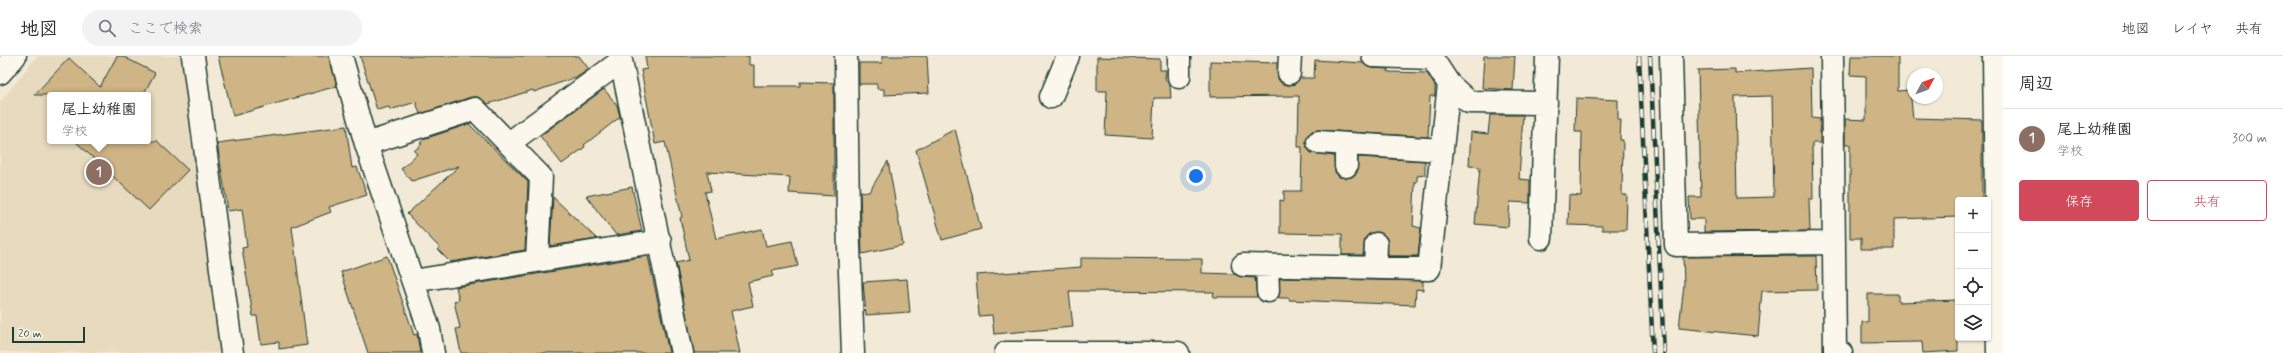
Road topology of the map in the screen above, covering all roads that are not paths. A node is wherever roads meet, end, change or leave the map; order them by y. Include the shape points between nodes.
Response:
1 (15, 56) edge
2 (193, 56) edge
3 (341, 56) edge
4 (846, 56) edge
5 (1068, 56) edge
6 (1372, 56) edge
7 (1547, 56) edge
8 (1671, 56) edge
9 (1832, 56) edge
10 (1994, 56) edge
11 (1419, 57) edge
12 (621, 58) edge
13 (0, 73) edge
14 (1449, 84) junction
15 (1051, 97) dead end
16 (1546, 103) junction
17 (1318, 142) dead end
18 (508, 143) junction
19 (366, 144) junction
20 (1346, 144) junction
21 (1442, 150) junction
22 (1346, 166) dead end
23 (1541, 238) dead end
24 (660, 241) junction
25 (1823, 243) junction
26 (1376, 244) dead end
27 (537, 261) junction
28 (1243, 265) dead end
29 (1267, 265) junction
30 (1375, 267) junction
31 (413, 281) junction
32 (1268, 291) dead end
33 (232, 353) edge
34 (433, 353) edge
35 (682, 353) edge
36 (853, 353) edge
37 (1006, 353) edge
38 (1178, 353) edge
39 (1841, 353) edge
40 (1998, 353) edge

1 - 13 street
2 - 33 street
3 - 19 street
4 - 36 street
5 - 15 street
6 - 11 street
7 - 16 street
8 - 25 street via 1676,245
9 - 25 street
10 - 40 street
11 - 14 street via 1432,58
12 - 18 street
12 - 24 street
14 - 16 street via 1469,102
14 - 21 street
16 - 23 street
17 - 20 street
18 - 19 street via 475,109
18 - 27 street via 541,177
19 - 31 street
20 - 21 street
20 - 22 street
21 - 30 street via 1430,269
24 - 27 street
24 - 35 street
25 - 39 street via 1835,350
26 - 30 street
27 - 31 street
28 - 29 street
29 - 30 street
29 - 32 street
31 - 34 street via 429,329
37 - 38 street

